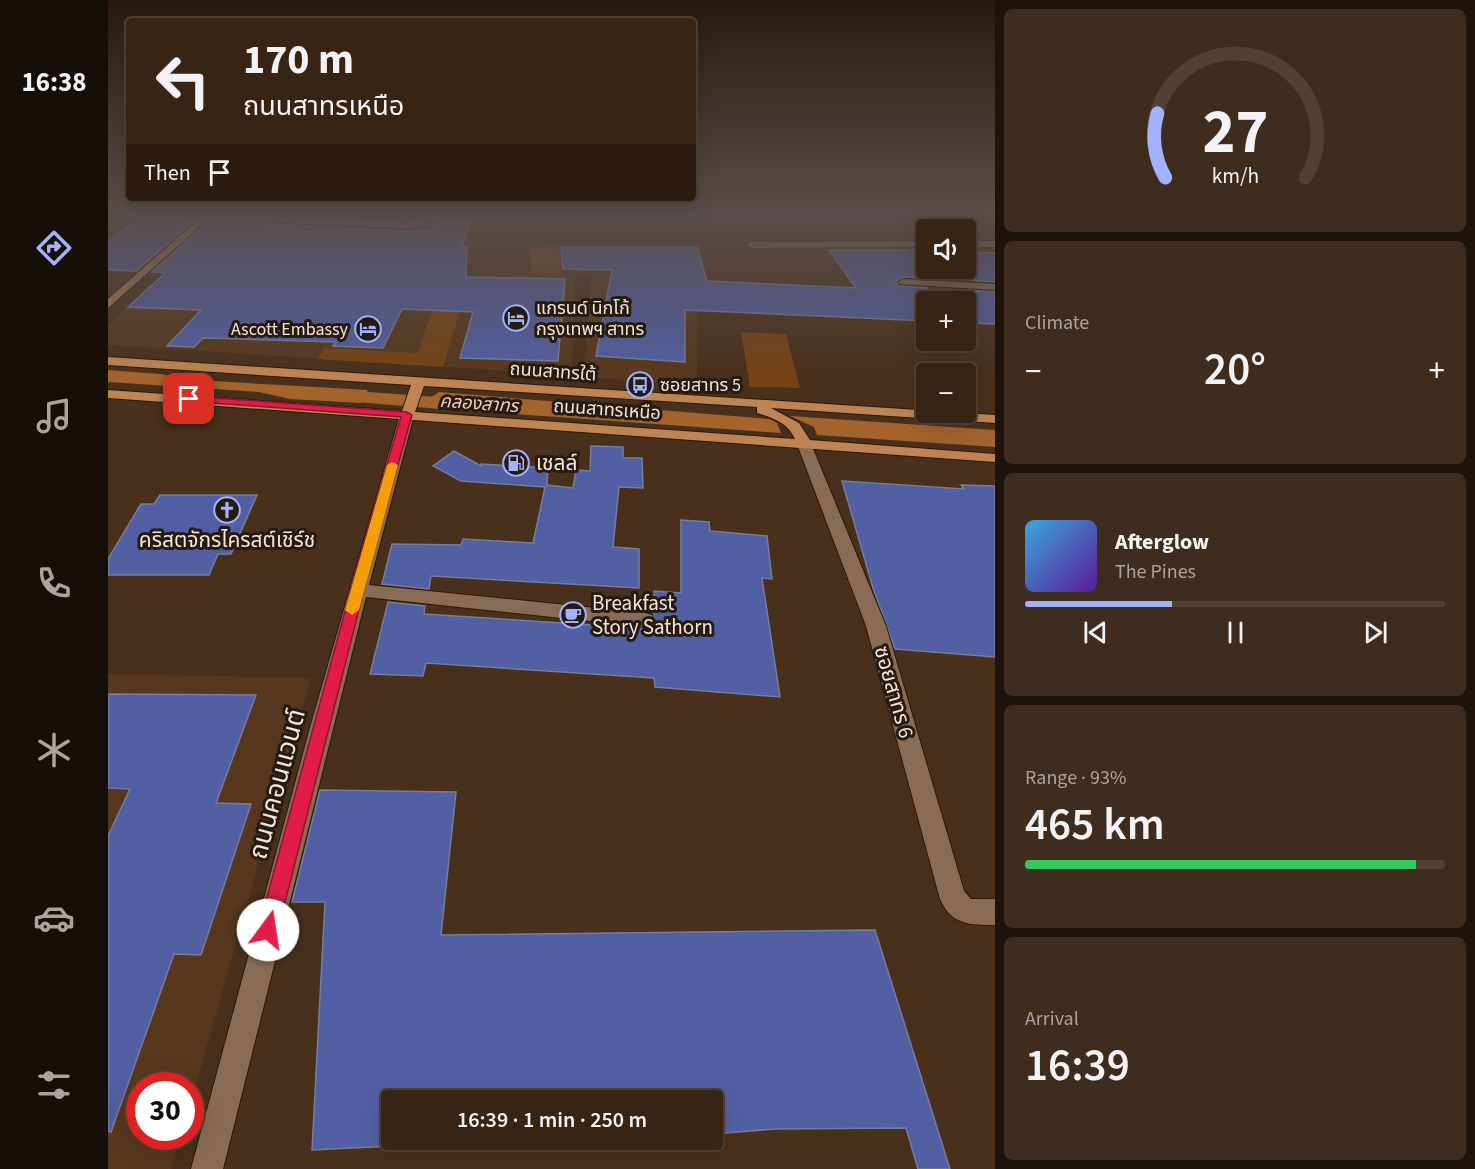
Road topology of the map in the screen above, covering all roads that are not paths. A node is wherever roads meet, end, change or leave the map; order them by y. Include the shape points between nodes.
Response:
1 (151, 267) edge
2 (903, 282) dead end
3 (995, 287) edge
4 (108, 305) edge
5 (108, 361) edge
6 (417, 387) junction
7 (108, 394) edge
8 (717, 401) junction
9 (408, 411) junction
10 (995, 419) edge
11 (804, 444) junction
12 (995, 458) edge
13 (358, 590) junction
14 (645, 620) dead end
15 (995, 912) edge
16 (207, 1169) edge

1 - 4 main road
2 - 3 street
5 - 6 main road, ถนนสาทรใต้
6 - 8 main road, ถนนสาทรใต้
6 - 9 main road
7 - 9 main road, ถนนสาทรเหนือ
8 - 10 main road, ถนนสาทรใต้
8 - 11 main road via 779,415 802,433
9 - 11 main road, ถนนสาทรเหนือ
9 - 13 street, ถนนคอนแวนต์
11 - 12 main road, ถนนสาทรเหนือ
11 - 15 street, ซอยสาทร 6 via 876,626 953,899 966,912
13 - 14 street
13 - 16 street, ถนนคอนแวนต์

